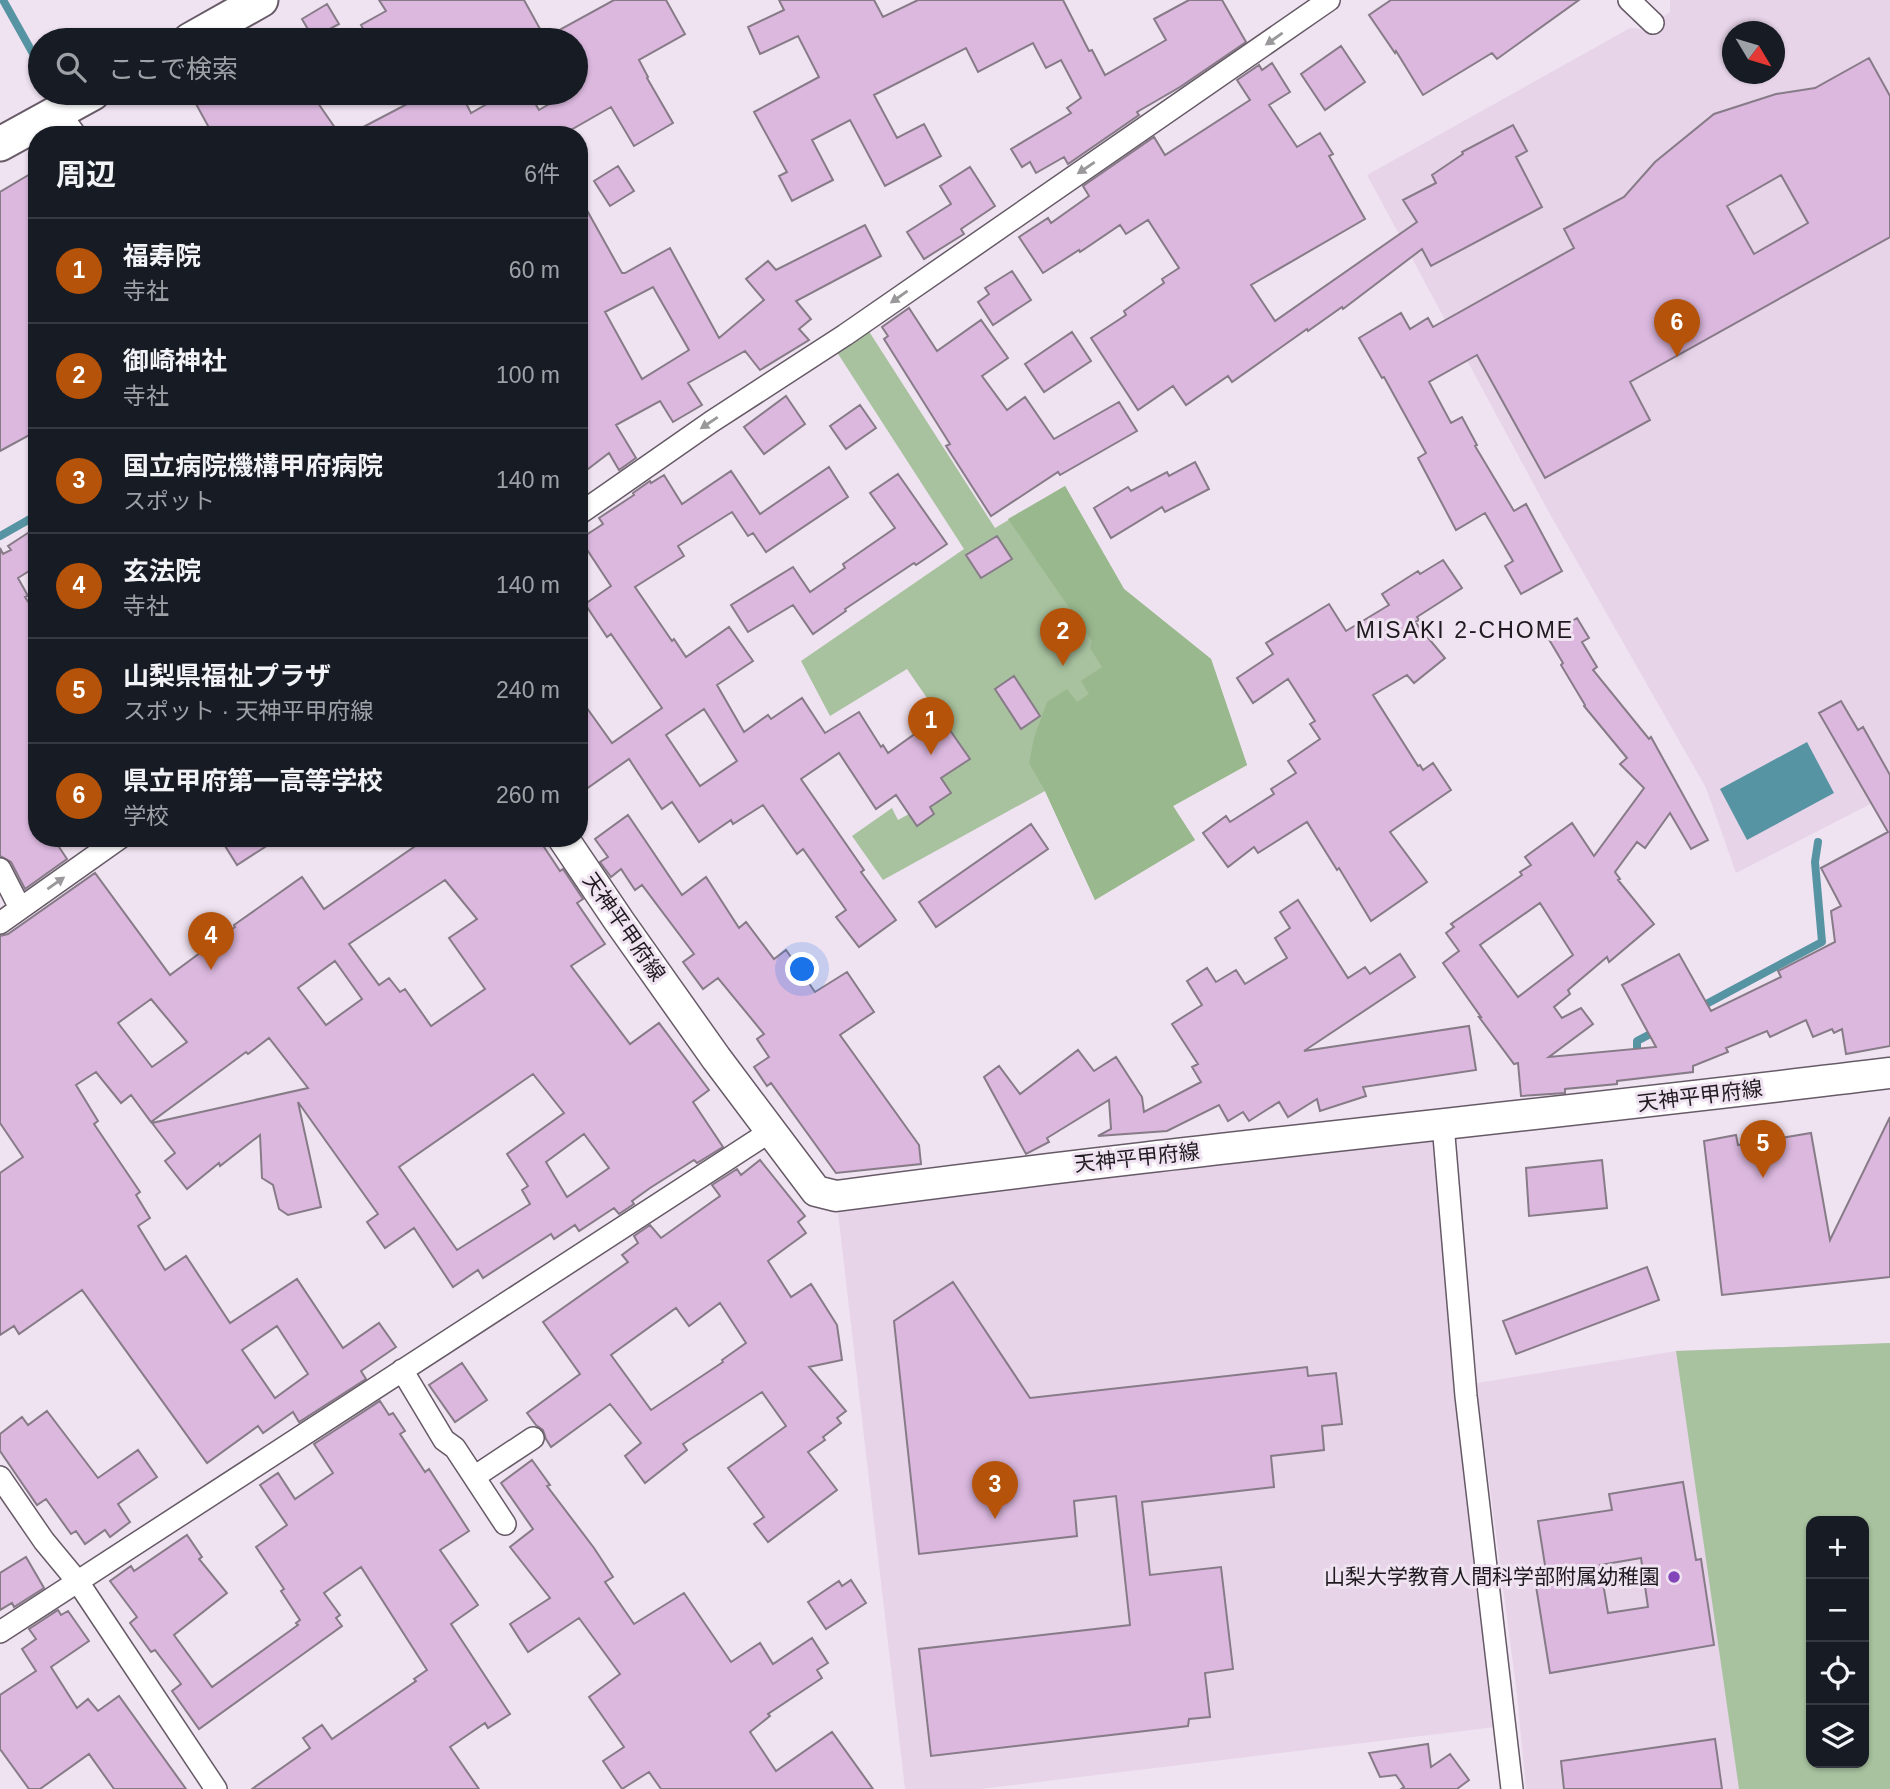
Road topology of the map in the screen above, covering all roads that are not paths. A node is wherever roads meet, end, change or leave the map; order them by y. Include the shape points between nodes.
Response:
1 (261, 0) edge
2 (1329, 0) edge
3 (1629, 0) edge
4 (1653, 23) dead end
5 (211, 28) edge
6 (81, 105) edge
7 (62, 124) edge
8 (28, 135) edge
9 (0, 144) edge
10 (588, 508) edge
11 (107, 847) edge
12 (569, 847) edge
13 (0, 869) edge
14 (20, 908) junction
15 (0, 923) edge
16 (1890, 1073) edge
17 (1443, 1124) junction
18 (771, 1130) junction
19 (402, 1370) junction
20 (533, 1438) dead end
21 (0, 1476) edge
22 (474, 1477) junction
23 (505, 1524) dead end
24 (78, 1582) junction
25 (0, 1632) edge
26 (216, 1789) edge
27 (1512, 1789) edge

1 - 5 main road
2 -> 10 street
3 - 4 street
6 - 7 main road
8 - 9 main road
14 -> 11 street
12 - 18 main road, 天神平甲府線
13 - 14 street
14 - 15 street
16 - 17 main road, 天神平甲府線
17 - 18 main road, 天神平甲府線 via 836,1196 816,1191
17 - 27 street via 1466,1395
18 - 19 street
19 - 22 street via 444,1440 455,1448
19 - 24 street
20 - 22 street
21 - 24 street
22 - 23 street
24 - 25 street
24 - 26 street

